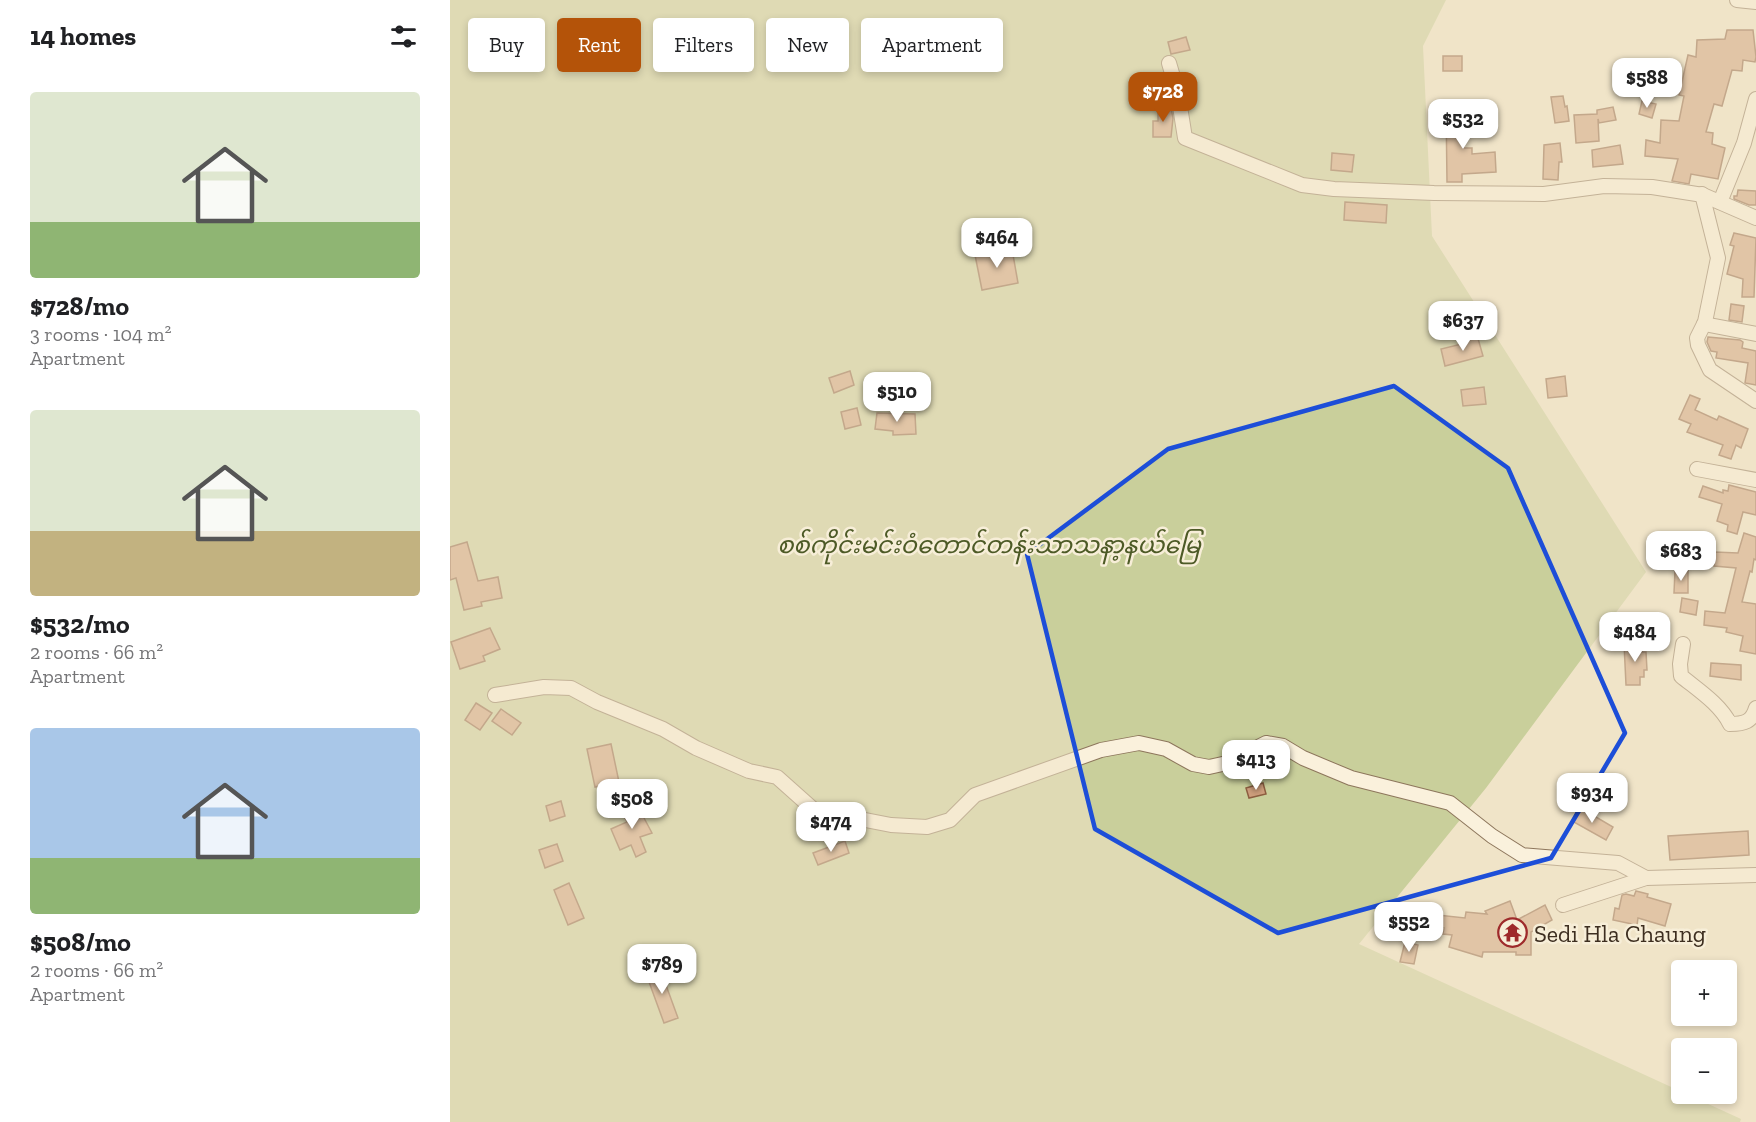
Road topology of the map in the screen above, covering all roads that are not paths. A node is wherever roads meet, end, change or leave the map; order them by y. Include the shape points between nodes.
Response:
1 (1737, 0) edge
2 (1756, 2) edge
3 (1169, 63) dead end
4 (1756, 99) edge
5 (1702, 194) junction
6 (1720, 202) junction
7 (1756, 218) edge
8 (1704, 324) junction
9 (1756, 334) edge
10 (1756, 401) edge
11 (1697, 469) dead end
12 (1756, 480) edge
13 (1683, 644) dead end
14 (495, 695) dead end
15 (1756, 708) edge
16 (1756, 875) edge
17 (1646, 878) junction
18 (1563, 904) dead end

1 - 2 street
3 - 5 street via 1185,138 1302,185 1533,194 1604,186
4 - 6 street
5 - 6 street
5 - 8 street via 1718,258
6 - 7 street
8 - 9 street
8 - 10 street via 1697,338 1710,370
11 - 12 street
13 - 15 street via 1681,676 1710,700 1730,724 1745,723
14 - 17 street via 544,687 571,688 749,771 777,777 814,810 891,825 927,827 950,820 975,795 1101,750 1139,743 1166,749 1193,764 1209,767 1227,763 1266,743 1284,747 1351,778 1450,803 1522,855 1618,863
16 - 17 street
17 - 18 street

